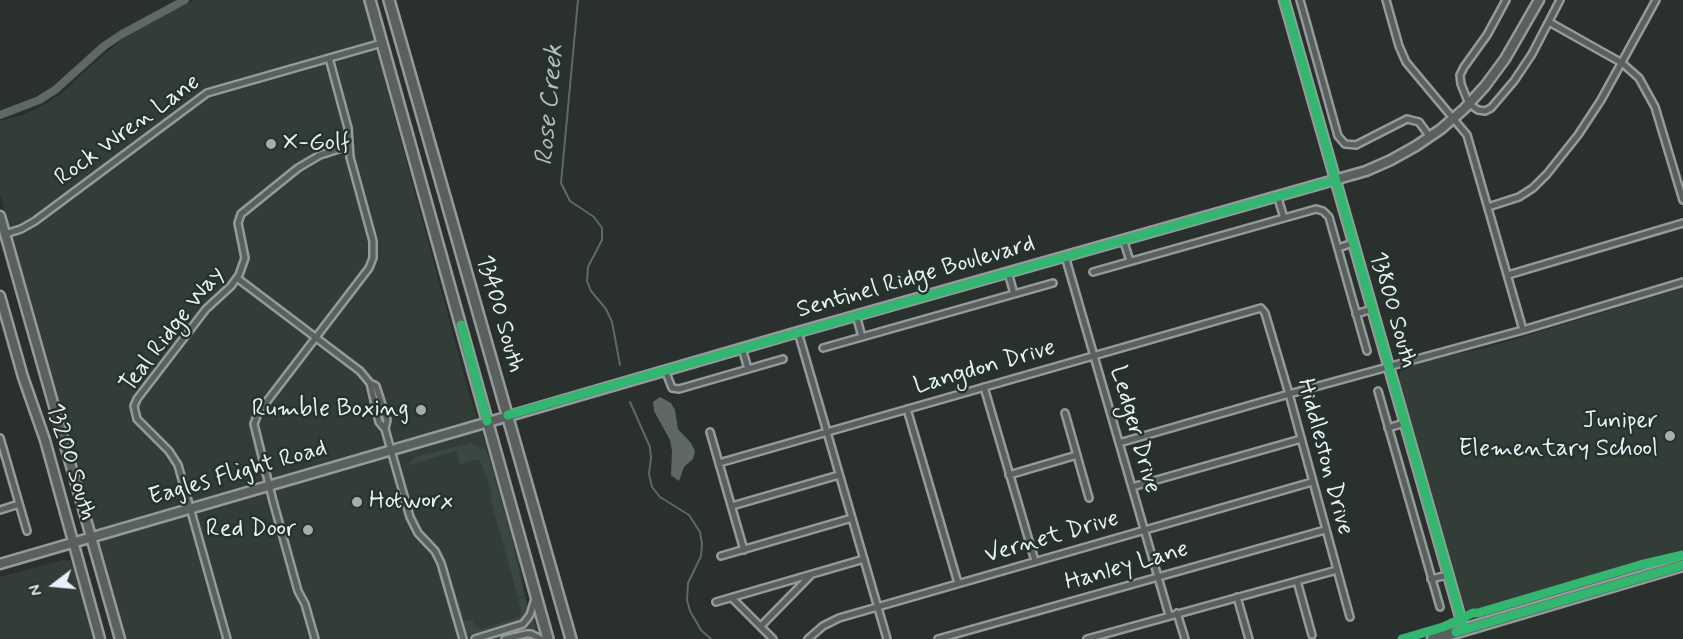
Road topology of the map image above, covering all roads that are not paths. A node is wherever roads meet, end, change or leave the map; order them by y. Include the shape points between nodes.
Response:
1 (370, 0) edge
2 (389, 0) edge
3 (1284, 0) edge
4 (1300, 0) edge
5 (1386, 0) edge
6 (1505, 0) edge
7 (1539, 0) edge
8 (1560, 0) edge
9 (1656, 0) edge
10 (1549, 22) junction
11 (382, 43) junction
12 (329, 58) junction
13 (1622, 63) junction
14 (1469, 104) junction
15 (1454, 118) junction
16 (1430, 137) junction
17 (348, 146) junction
18 (1335, 180) junction
19 (1277, 195) junction
20 (1683, 200) edge
21 (1488, 207) junction
22 (0, 216) edge
23 (1284, 218) junction
24 (1683, 223) edge
25 (5, 234) junction
26 (1123, 239) junction
27 (1353, 243) junction
28 (1338, 248) junction
29 (1065, 256) junction
30 (1130, 261) junction
31 (1008, 272) junction
32 (1092, 272) dead end
33 (1508, 274) junction
34 (237, 278) junction
35 (1683, 282) edge
36 (1053, 283) dead end
37 (1014, 294) junction
38 (0, 296) edge
39 (1261, 308) joint
40 (1372, 309) junction
41 (1356, 314) junction
42 (856, 315) junction
43 (1523, 330) junction
44 (798, 332) junction
45 (862, 337) junction
46 (315, 338) junction
47 (742, 348) junction
48 (823, 348) dead end
49 (1367, 351) dead end
50 (1094, 355) junction
51 (783, 359) dead end
52 (1388, 366) junction
53 (748, 369) junction
54 (665, 370) junction
55 (984, 387) junction
56 (1378, 391) dead end
57 (1289, 394) junction
58 (907, 409) junction
59 (1065, 413) dead end
60 (508, 415) junction
61 (487, 421) junction
62 (1404, 423) junction
63 (1388, 428) junction
64 (710, 432) dead end
65 (827, 432) junction
66 (0, 438) edge
67 (1300, 439) junction
68 (1119, 443) junction
69 (1, 447) edge
70 (391, 450) junction
71 (1077, 455) junction
72 (719, 463) junction
73 (839, 475) junction
74 (1010, 475) junction
75 (1312, 482) junction
76 (269, 486) junction
77 (1132, 487) junction
78 (1089, 498) dead end
79 (19, 504) junction
80 (732, 506) junction
81 (191, 509) junction
82 (0, 510) edge
83 (852, 518) junction
84 (1325, 530) junction
85 (27, 531) dead end
86 (1145, 531) junction
87 (91, 538) junction
88 (74, 543) junction
89 (744, 549) junction
90 (721, 556) dead end
91 (864, 559) junction
92 (1035, 561) junction
93 (0, 564) edge
94 (1683, 565) edge
95 (1336, 570) junction
96 (812, 575) junction
97 (1448, 575) junction
98 (1158, 577) junction
99 (1431, 579) junction
100 (1297, 580) junction
101 (957, 584) junction
102 (536, 595) junction
103 (1237, 597) junction
104 (732, 598) junction
105 (716, 602) dead end
106 (878, 607) junction
107 (1440, 608) dead end
108 (1177, 613) junction
109 (1170, 615) junction
110 (1350, 616) dead end
111 (761, 626) junction
112 (1117, 630) junction
113 (1464, 630) junction
114 (1312, 635) dead end
115 (100, 639) edge
116 (120, 639) edge
117 (228, 639) edge
118 (315, 639) edge
119 (463, 639) edge
120 (475, 639) edge
121 (505, 639) edge
122 (541, 639) edge
123 (548, 639) edge
124 (571, 639) edge
125 (773, 639) edge
126 (808, 639) edge
127 (887, 639) edge
128 (938, 639) edge
129 (1087, 639) edge
130 (1119, 639) edge
131 (1185, 639) edge
132 (1249, 639) edge
133 (1433, 639) edge

1 - 11 main road, 13400 South
2 - 60 main road, 13400 South
3 - 18 main road, 13800 South
4 - 16 street via 1338,136 1345,144 1356,145 1407,119 1419,122
5 - 15 street via 1406,62
6 - 14 street via 1462,70 1460,81
7 - 14 main road, Sentinel Ridge Boulevard via 1505,59
8 - 10 street
9 - 13 street
10 - 13 street
10 - 14 street via 1524,68 1494,106 1481,111
11 - 12 street, Rock Wren Lane
11 - 61 main road, 13400 South
12 - 17 street via 348,128
12 - 25 street, Rock Wren Lane via 207,93 36,221
13 - 20 street via 1639,78 1652,98
13 - 21 street via 1590,118 1540,182 1519,197
14 - 15 main road, Sentinel Ridge Boulevard
15 - 16 main road, Sentinel Ridge Boulevard
15 - 21 street via 1469,140
16 - 18 main road, Sentinel Ridge Boulevard via 1379,166
17 - 34 street, Teal Ridge Way via 320,154 240,214 238,223 245,258
17 - 46 street via 374,252 369,268
18 - 19 main road, Sentinel Ridge Boulevard
18 - 27 main road, 13800 South
19 - 23 street
19 - 26 main road, Sentinel Ridge Boulevard
21 - 33 street
22 - 25 main road, 13200 South
23 - 28 street via 1316,209 1323,211 1329,217
23 - 30 street
24 - 33 street
25 - 87 main road, 13200 South
26 - 29 main road, Sentinel Ridge Boulevard
26 - 30 street
27 - 28 street
27 - 40 main road, 13800 South
28 - 41 street
29 - 31 main road, Sentinel Ridge Boulevard
29 - 50 street, Ledger Drive
30 - 32 street
31 - 37 street
31 - 42 main road, Sentinel Ridge Boulevard
33 - 43 street
34 - 46 street
34 - 81 street, Teal Ridge Way via 206,309 134,406 137,419 176,461
35 - 43 street
36 - 37 street
37 - 45 street
38 - 88 main road, 13200 South
39 - 50 street, Langdon Drive
39 - 57 street, Hiddleston Drive
40 - 41 street
40 - 52 main road, 13800 South
41 - 49 street
42 - 44 main road, Sentinel Ridge Boulevard
42 - 45 street
43 - 52 street
44 - 47 main road, Sentinel Ridge Boulevard
44 - 65 street
45 - 48 street
46 - 70 street via 370,383 379,422
46 - 76 street via 256,417 254,429
47 - 53 street
47 - 54 main road, Sentinel Ridge Boulevard
50 - 55 street, Langdon Drive
50 - 68 street, Ledger Drive
51 - 53 street
52 - 57 street
52 - 62 main road, 13800 South
53 - 54 street via 679,389 672,388
54 - 60 main road, Sentinel Ridge Boulevard
55 - 58 street, Langdon Drive
55 - 74 street
56 - 63 street
57 - 67 street, Hiddleston Drive
57 - 68 street
58 - 65 street, Langdon Drive
58 - 101 street
59 - 71 street
60 - 61 main road, Sentinel Ridge Boulevard
60 - 124 main road, 13400 South
61 - 70 main road, Eagles Flight Road
61 - 102 main road, 13400 South
62 - 63 street
62 - 97 main road, 13800 South
63 - 99 street
64 - 72 street
65 - 72 street, Langdon Drive
65 - 73 street
66 - 69 street
67 - 75 street, Hiddleston Drive
67 - 77 street
68 - 77 street, Ledger Drive
69 - 79 street
70 - 76 main road, Eagles Flight Road
70 - 119 street via 412,523 441,563
71 - 74 street
71 - 78 street
72 - 80 street
73 - 80 street
73 - 83 street
74 - 92 street
75 - 84 street, Hiddleston Drive
75 - 86 street, Vernet Drive
76 - 81 main road, Eagles Flight Road
76 - 118 street
77 - 86 street, Ledger Drive
79 - 82 street
79 - 85 street
80 - 89 street
81 - 87 main road, Eagles Flight Road
81 - 117 street, Teal Ridge Way
83 - 89 street
83 - 91 street
84 - 95 street, Hiddleston Drive
84 - 98 street, Hanley Lane
86 - 92 street, Vernet Drive
86 - 98 street, Ledger Drive
87 - 88 main road, Eagles Flight Road
87 - 116 main road, 13200 South
88 - 93 main road, Eagles Flight Road
88 - 115 main road, 13200 South
89 - 90 street
91 - 96 street
91 - 106 street
92 - 101 street, Vernet Drive
94 - 113 highway
95 - 100 street
95 - 110 street, Hiddleston Drive
96 - 104 street
96 - 111 street
97 - 99 street
97 - 113 main road, 13800 South
98 - 109 street, Ledger Drive
98 - 128 street, Hanley Lane
99 - 107 street
100 - 103 street
100 - 114 street
101 - 106 street, Vernet Drive
102 - 120 street via 523,624
102 - 123 main road, 13400 South
103 - 108 street
103 - 132 street
104 - 105 street
104 - 111 street
106 - 126 street, Vernet Drive via 831,622
106 - 127 street
108 - 109 street
108 - 131 street
109 - 112 street
111 - 125 street
112 - 129 street
112 - 130 street
113 - 133 highway
121 - 122 street via 526,634

